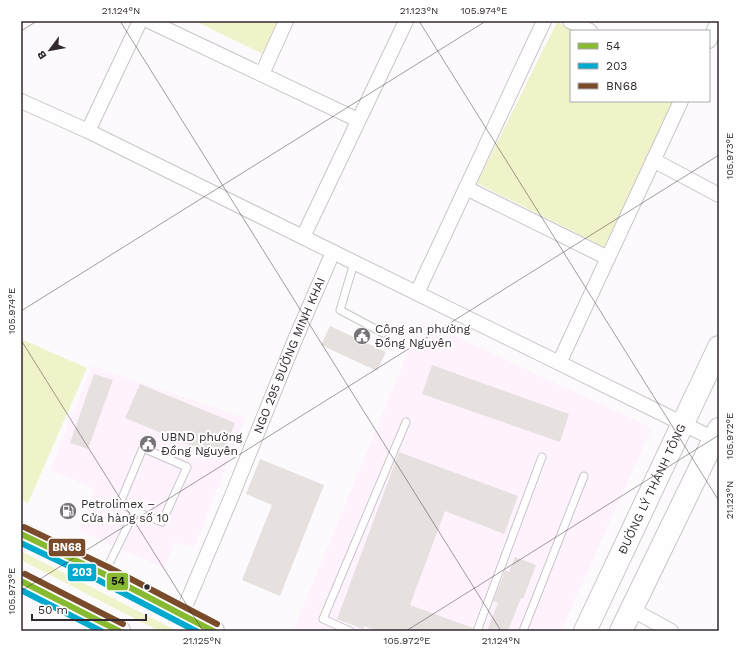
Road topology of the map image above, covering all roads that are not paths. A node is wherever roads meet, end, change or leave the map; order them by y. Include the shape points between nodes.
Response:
1 (140, 21) edge
2 (149, 21) edge
3 (286, 21) edge
4 (406, 21) edge
5 (544, 21) edge
6 (570, 21) edge
7 (718, 21) edge
8 (588, 30) edge
9 (710, 39) edge
10 (262, 74) junction
11 (21, 101) edge
12 (681, 102) edge
13 (358, 120) junction
14 (88, 131) junction
15 (653, 160) junction
16 (466, 188) junction
17 (719, 195) edge
18 (303, 237) junction
19 (333, 252) junction
20 (608, 258) junction
21 (354, 262) junction
22 (417, 293) junction
23 (383, 332) dead end
24 (719, 347) edge
25 (559, 363) junction
26 (406, 422) dead end
27 (682, 424) junction
28 (717, 434) edge
29 (542, 458) dead end
30 (584, 476) dead end
31 (135, 511) junction
32 (21, 534) edge
33 (104, 574) junction
34 (21, 581) edge
35 (602, 594) junction
36 (631, 610) junction
37 (182, 614) junction
38 (118, 631) edge
39 (213, 631) edge
40 (350, 631) edge
41 (477, 631) edge
42 (523, 631) edge
43 (585, 631) edge
44 (621, 631) edge
45 (670, 631) edge

1 - 14 street
2 - 10 street
3 - 10 street
4 - 13 street
5 - 16 street
6 - 8 street
7 - 9 street
10 - 13 street
11 - 14 street
12 - 15 street
13 - 18 street
14 - 18 street
15 - 17 street
15 - 20 street
16 - 20 street
16 - 22 street
18 - 19 street
19 - 21 street
19 - 37 street, NGO 295 ĐƯỜNG MINH KHAI
20 - 25 street
21 - 22 street
21 - 23 lane via 340,310
22 - 25 street
24 - 27 main road, ĐƯỜNG LÝ THÁNH TÔNG
25 - 27 street
26 - 40 lane via 323,619
27 - 28 street
27 - 35 main road, ĐƯỜNG LÝ THÁNH TÔNG
28 - 36 main road
29 - 41 lane
30 - 42 lane
31 - 31 lane via 162,522 187,467 143,448 120,503
31 - 33 lane
32 - 33 main road
33 - 37 main road
34 - 38 main road
35 - 36 main road
35 - 43 main road, ĐƯỜNG LÝ THÁNH TÔNG
36 - 44 main road
36 - 45 street
37 - 39 main road

